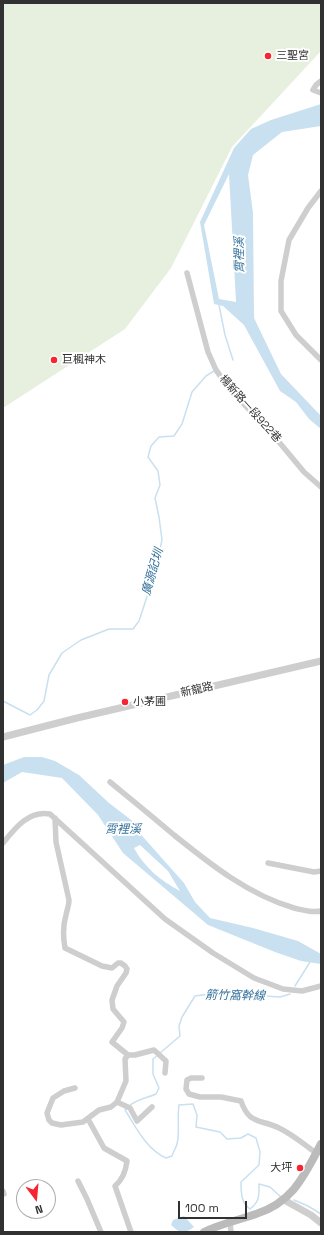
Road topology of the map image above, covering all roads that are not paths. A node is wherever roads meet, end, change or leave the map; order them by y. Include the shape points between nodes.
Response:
1 (321, 81) edge
2 (321, 93) edge
3 (321, 191) edge
4 (187, 273) dead end
5 (321, 360) edge
6 (321, 487) edge
7 (321, 661) edge
8 (3, 738) edge
9 (110, 782) dead end
10 (55, 818) junction
11 (3, 843) edge
12 (268, 863) dead end
13 (321, 871) edge
14 (321, 911) edge
15 (321, 986) edge
16 (128, 1054) junction
17 (165, 1073) dead end
18 (202, 1078) dead end
19 (75, 1088) dead end
20 (116, 1102) junction
21 (152, 1107) dead end
22 (88, 1120) junction
23 (321, 1144) edge
24 (316, 1153) junction
25 (78, 1181) dead end
26 (284, 1200) junction
27 (230, 1222) junction
28 (321, 1223) edge
29 (101, 1232) edge
30 (131, 1232) edge
31 (204, 1232) edge
32 (231, 1232) edge

1 - 2 street via 313,90
3 - 5 street via 289,240 281,281 281,312 296,335
4 - 6 street, 楊新路一段922巷 via 208,352 216,370 304,472
7 - 8 street, 新龍路 via 77,718
9 - 14 street via 211,865 251,890 278,903 308,911
10 - 11 street via 43,812 32,815
10 - 15 street via 165,918 213,953 254,978 283,989 302,991
10 - 16 street via 56,842 69,900 64,931 65,948 102,966 112,968 118,963 126,966 126,973 117,986 112,1000 113,1009 124,1022 112,1042
12 - 13 street via 314,872
16 - 17 street via 135,1055 154,1050 166,1061
16 - 20 street via 125,1059 126,1081
18 - 24 street via 187,1080 186,1089 189,1094 241,1101 252,1118 279,1128
19 - 22 street via 53,1098 47,1113 49,1120 61,1126
20 - 21 street via 130,1108 137,1121
20 - 22 street via 111,1107 99,1110
22 - 30 street via 104,1148 128,1161 115,1186
23 - 24 main road
24 - 26 main road via 296,1188
25 - 29 street
26 - 27 main road via 268,1210
26 - 28 street
27 - 31 main road
27 - 32 street

